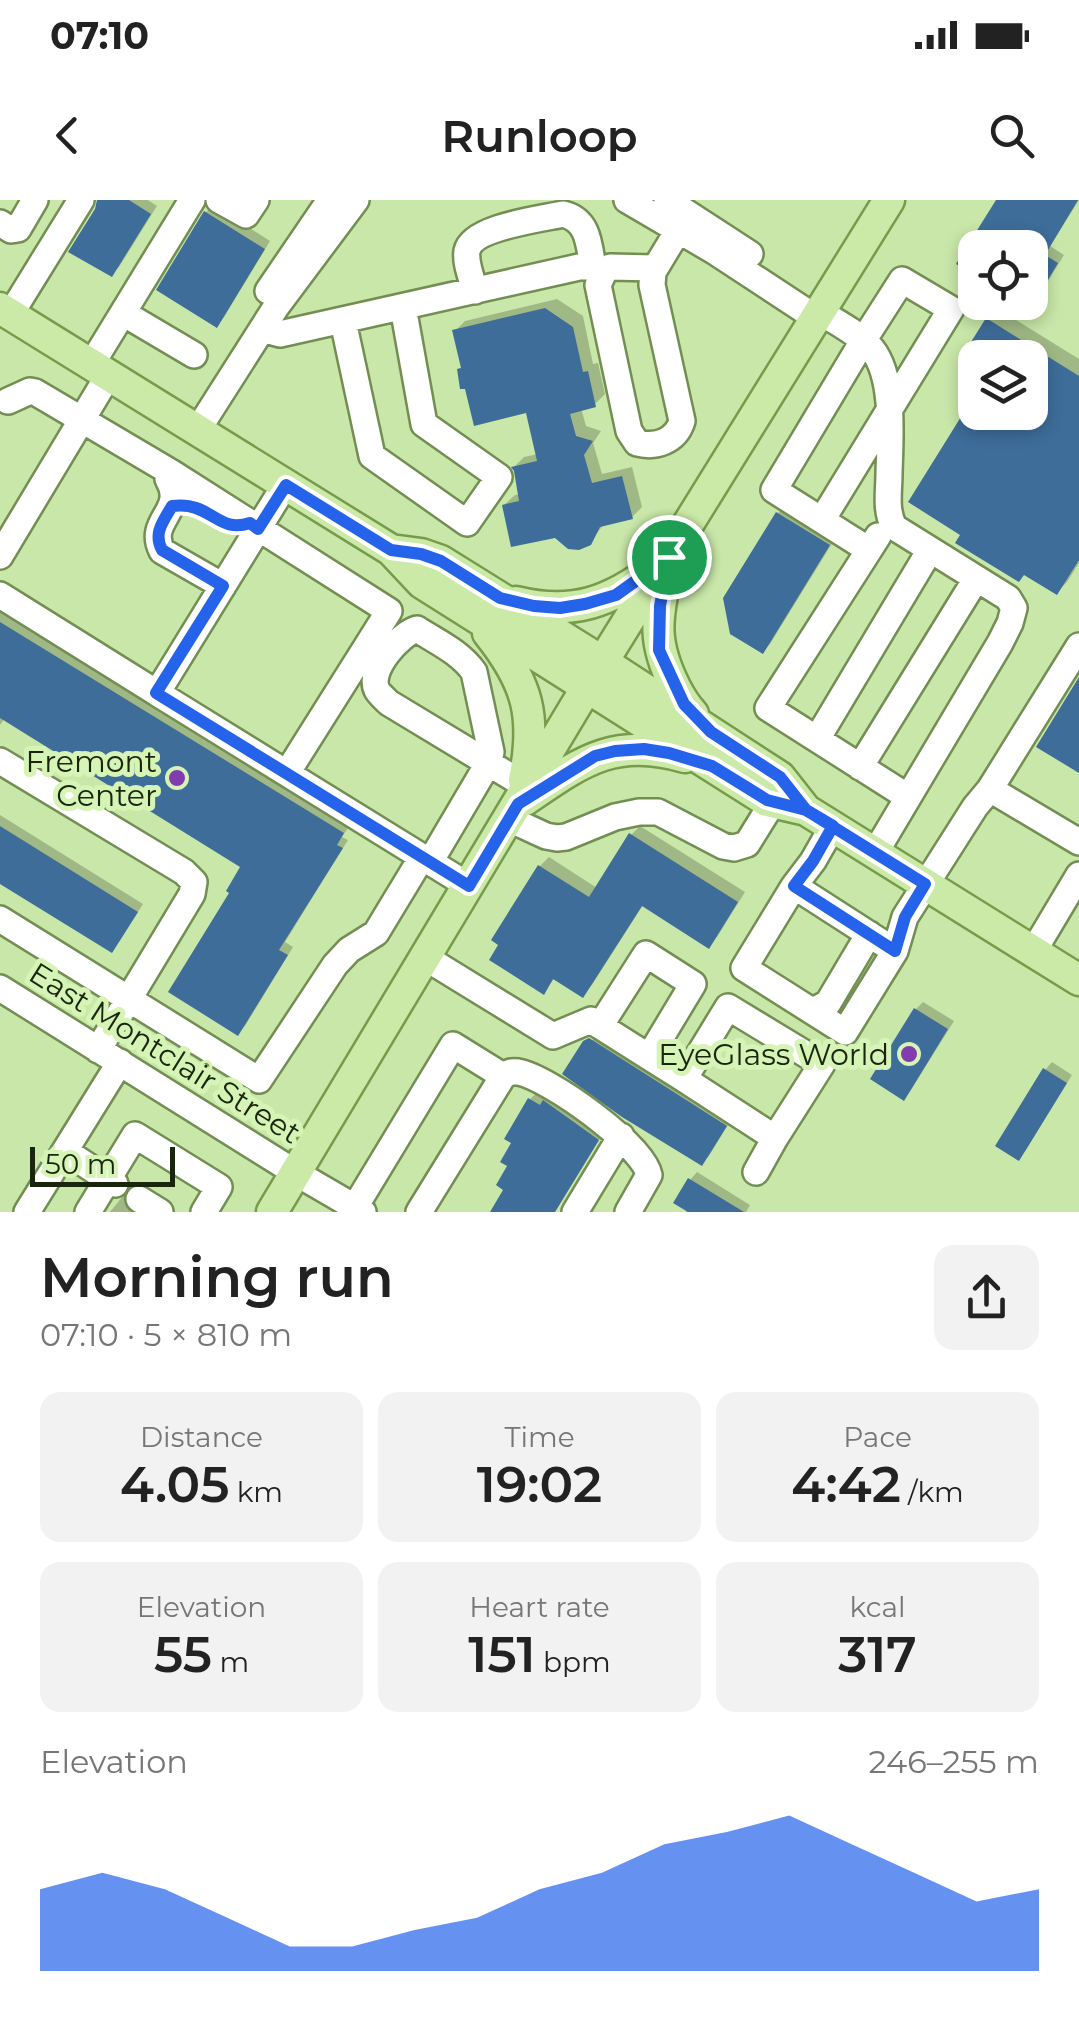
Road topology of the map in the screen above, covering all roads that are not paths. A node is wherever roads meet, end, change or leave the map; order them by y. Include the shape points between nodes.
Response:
1 (36, 200) edge
2 (81, 200) edge
3 (192, 200) edge
4 (219, 200) edge
5 (256, 200) edge
6 (330, 200) edge
7 (356, 200) edge
8 (627, 200) edge
9 (889, 200) edge
10 (678, 215) edge
11 (0, 223) edge
12 (655, 268) junction
13 (599, 270) junction
14 (475, 292) junction
15 (403, 308) junction
16 (5, 312) edge
17 (123, 312) junction
18 (820, 312) junction
19 (343, 321) junction
20 (262, 328) junction
21 (863, 340) junction
22 (194, 355) dead end
23 (99, 370) junction
24 (3, 404) edge
25 (888, 412) junction
26 (82, 420) junction
27 (191, 427) junction
28 (168, 479) dead end
29 (286, 485) junction
30 (172, 506) junction
31 (890, 518) junction
32 (822, 520) junction
33 (254, 526) junction
34 (391, 550) junction
35 (870, 550) junction
36 (930, 550) junction
37 (0, 556) edge
38 (669, 557) junction
39 (976, 579) junction
40 (223, 586) junction
41 (0, 596) edge
42 (500, 598) junction
43 (389, 611) junction
44 (474, 615) junction
45 (418, 630) junction
46 (1079, 646) edge
47 (595, 674) junction
48 (348, 675) junction
49 (377, 692) junction
50 (156, 693) junction
51 (711, 732) junction
52 (817, 739) junction
53 (0, 761) edge
54 (489, 762) junction
55 (712, 766) junction
56 (860, 766) junction
57 (287, 773) junction
58 (990, 789) junction
59 (908, 797) junction
60 (517, 802) junction
61 (773, 802) junction
62 (806, 810) junction
63 (833, 826) junction
64 (1079, 842) edge
65 (875, 852) junction
66 (426, 860) junction
67 (1079, 875) edge
68 (925, 884) junction
69 (469, 886) junction
70 (794, 886) junction
71 (0, 919) edge
72 (869, 934) junction
73 (895, 951) junction
74 (1033, 952) junction
75 (426, 958) junction
76 (1079, 980) edge
77 (0, 988) edge
78 (129, 1000) junction
79 (813, 1011) junction
80 (600, 1026) junction
81 (109, 1056) junction
82 (649, 1056) junction
83 (503, 1076) junction
84 (684, 1079) junction
85 (621, 1136) junction
86 (775, 1138) junction
87 (65, 1151) junction
88 (296, 1172) junction
89 (756, 1172) dead end
90 (112, 1182) junction
91 (359, 1210) edge
92 (28, 1212) edge
93 (88, 1212) edge
94 (204, 1212) edge
95 (272, 1212) edge
96 (419, 1212) edge
97 (575, 1212) edge
98 (628, 1212) edge

1 - 11 street via 18,229
2 - 16 street
3 - 17 street
4 - 5 street via 246,215
6 - 27 street
7 - 20 street
8 - 10 street
9 - 18 main road
10 - 12 street
10 - 18 street
12 - 13 street
12 - 13 street via 652,285 682,422 673,439 643,445 629,431
13 - 14 street via 579,268
13 - 14 street via 585,228 563,214 480,234 466,255
14 - 15 street
15 - 19 street
15 - 19 street via 424,424 500,477 467,523 372,456
16 - 23 main road
17 - 22 street
17 - 23 street
18 - 21 street
18 - 38 main road
19 - 20 street via 280,334
20 - 27 street
21 - 25 street via 881,365
21 - 25 street via 902,280 951,309
21 - 32 street via 774,490
23 - 26 street
23 - 27 main road
24 - 26 street via 35,392
25 - 31 street
25 - 32 street
26 - 33 street
26 - 37 street
27 - 29 main road
28 - 30 street via 175,491
29 - 33 street
29 - 34 main road
30 - 33 street
30 - 40 street via 158,532 162,550
31 - 35 street
31 - 36 street via 894,528
32 - 35 street
33 - 40 street
33 - 43 street
34 - 42 main road via 441,561
34 - 44 main road via 422,583
35 - 52 street via 768,708
36 - 39 street
36 - 52 street
38 - 42 main road via 616,595 585,604 560,608
38 - 47 main road
38 - 51 main road via 659,650 684,704
39 - 56 street
39 - 59 street via 1012,602 1013,615
40 - 50 street
41 - 50 street
42 - 47 main road
43 - 45 street
43 - 48 street
44 - 47 main road
44 - 60 main road via 510,661 530,714 531,745
45 - 49 street via 398,640 380,665
45 - 54 street via 474,672
46 - 58 street
47 - 51 main road
47 - 55 main road
47 - 60 main road
48 - 49 street
48 - 57 street
49 - 54 street
50 - 57 street
51 - 62 main road via 780,777
52 - 56 street
53 - 78 street via 194,882
54 - 60 street
54 - 66 street
55 - 60 main road via 644,749 615,751
55 - 61 main road
56 - 59 street
57 - 66 street
58 - 64 street
58 - 68 street
59 - 65 street
60 - 61 street via 546,836 566,837 615,817 658,812 734,848 748,844
60 - 69 main road
61 - 62 main road
62 - 63 main road
63 - 65 main road
63 - 70 street
65 - 68 main road
66 - 69 street
66 - 78 street via 376,933 335,965 259,1080
67 - 74 street
68 - 73 street
68 - 74 main road
69 - 75 main road
70 - 72 street
70 - 79 street via 744,968
71 - 78 street
72 - 73 street
72 - 79 street via 828,1002
73 - 79 street via 846,1032
74 - 76 main road
75 - 80 street via 553,1036 591,1020
75 - 88 main road
77 - 81 street, East Montclair Street
78 - 81 street
80 - 82 street
80 - 82 street via 646,954 694,984
81 - 87 street
81 - 88 street, East Montclair Street
82 - 84 street
83 - 85 street via 515,1072 535,1079
83 - 91 street via 453,1045
83 - 96 street
84 - 86 street
84 - 86 street via 728,1007 822,1064
85 - 97 street
85 - 98 street via 649,1174
86 - 89 street
87 - 90 street
87 - 92 street
88 - 91 street, East Montclair Street
88 - 95 main road
90 - 93 street
90 - 94 street via 135,1135 219,1188

